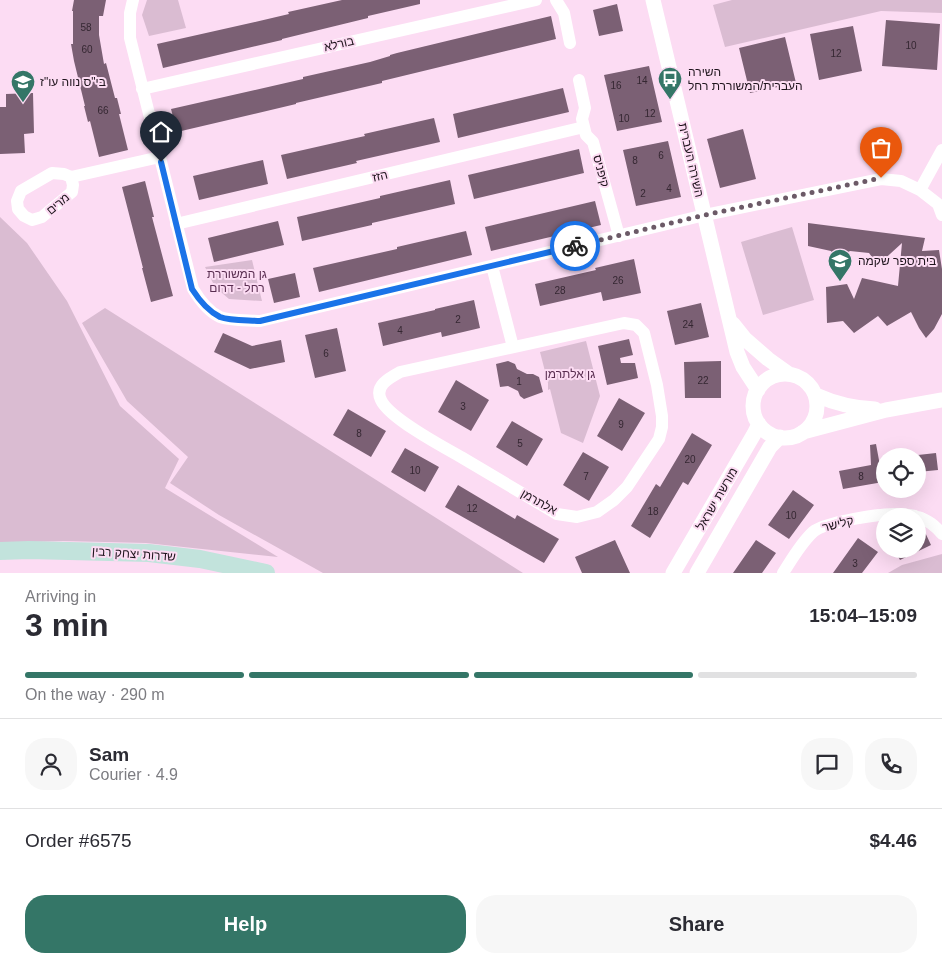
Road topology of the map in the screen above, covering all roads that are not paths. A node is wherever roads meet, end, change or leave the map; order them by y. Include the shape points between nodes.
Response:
1 (134, 0) edge
2 (536, 0) edge
3 (556, 0) edge
4 (653, 0) edge
5 (570, 43) dead end
6 (579, 80) dead end
7 (142, 89) junction
8 (584, 127) junction
9 (942, 150) edge
10 (160, 157) junction
11 (71, 177) junction
12 (920, 190) junction
13 (942, 214) edge
14 (705, 215) junction
15 (176, 224) junction
16 (619, 236) junction
17 (492, 266) junction
18 (730, 320) junction
19 (513, 347) junction
20 (789, 374) junction
21 (758, 390) junction
22 (816, 395) junction
23 (942, 400) edge
24 (886, 410) junction
25 (759, 424) junction
26 (803, 432) junction
27 (780, 437) junction
28 (876, 515) edge
29 (926, 521) edge
30 (942, 534) edge
31 (0, 551) edge
32 (266, 573) edge
33 (673, 573) edge
34 (697, 573) edge
35 (783, 573) edge

1 - 7 street via 130,13 130,38
2 - 7 street, בורלא
3 - 5 street via 564,13
4 - 14 street, השירה העברית
6 - 8 street, קיפניס via 585,108
7 - 10 street
8 - 15 street, הזז
8 - 16 street, קיפניס via 586,135 594,142
9 - 12 street
10 - 11 street, מרים
10 - 15 street
11 - 11 street, מרים via 52,173 34,183 21,191 18,209 32,220 42,217 72,192
12 - 13 street via 938,204
12 - 14 street via 881,178
14 - 16 street
14 - 18 street, השירה העברית
15 - 17 street via 192,289 200,302 227,319 260,321
16 - 17 street
17 - 19 street
18 - 20 street, השירה העברית via 745,339
18 - 21 street, השירה העברית via 737,352
19 - 19 street, אלתרמן via 400,372 382,384 380,400 416,430 557,514 577,517 597,512 627,487 659,439 662,428 657,385 644,333 636,325 624,323
20 - 21 street via 771,377
20 - 22 street via 805,381
21 - 25 street via 753,407
22 - 24 street via 856,408
22 - 26 street via 817,412 810,427
23 - 24 street
24 - 26 street
25 - 27 street via 772,435
25 - 33 street, מורשת ישראל
26 - 27 street via 789,438
27 - 34 street, מורשת ישראל via 770,447
28 - 35 street, קלישר via 826,525 814,531
29 - 30 street, קלישר
31 - 32 main road, שדרות יצחק רבין via 149,553 200,559

